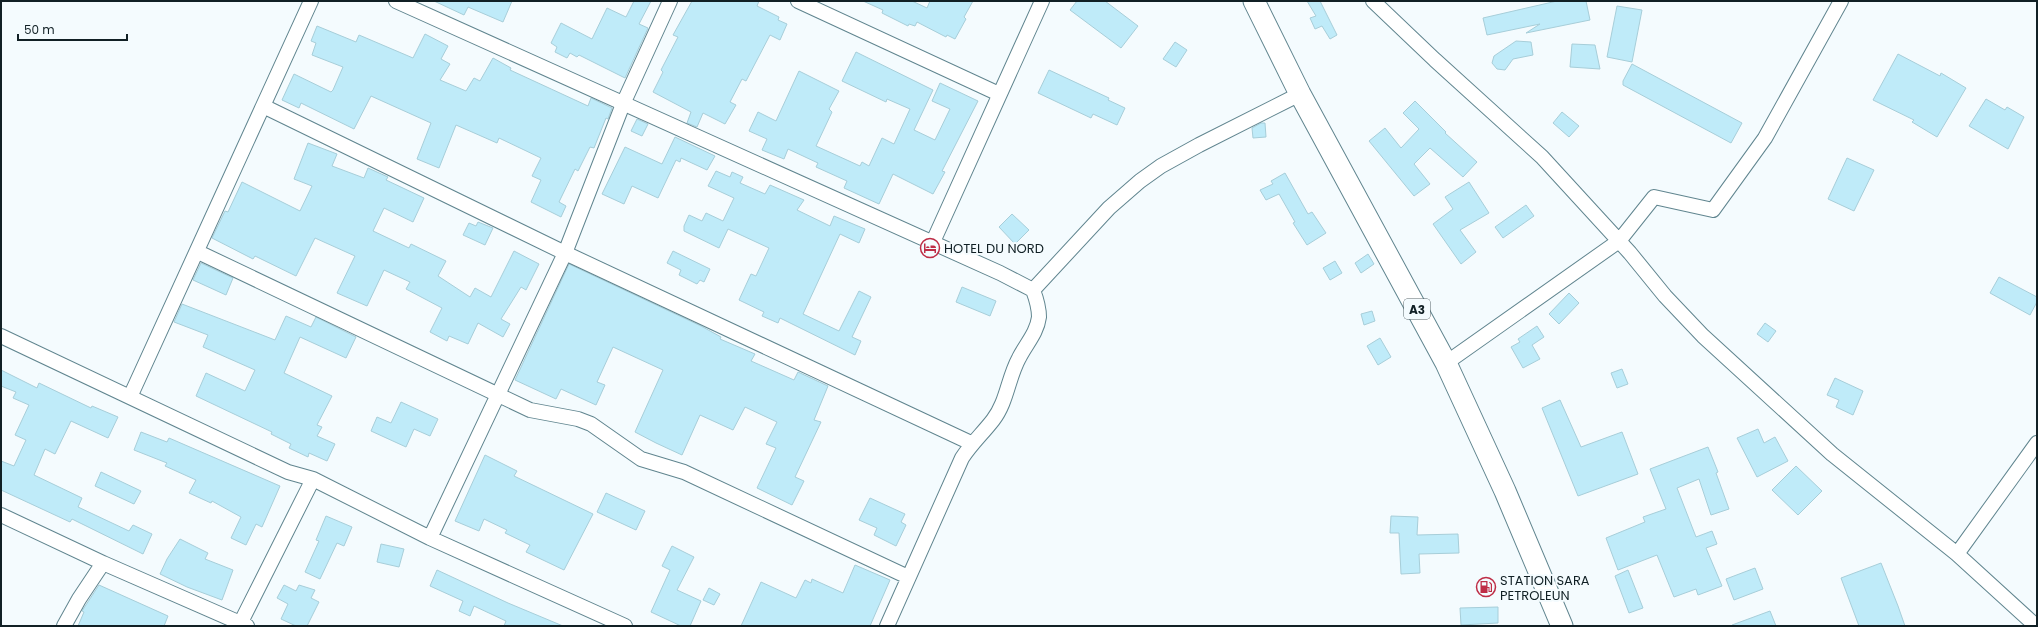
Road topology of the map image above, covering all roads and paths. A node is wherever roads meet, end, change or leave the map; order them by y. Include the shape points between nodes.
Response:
1 (311, 1) edge
2 (396, 1) edge
3 (670, 1) edge
4 (798, 1) edge
5 (1042, 1) edge
6 (1254, 1) edge
7 (1374, 1) edge
8 (1841, 1) edge
9 (999, 94) junction
10 (1300, 94) junction
11 (623, 104) junction
12 (263, 106) junction
13 (1619, 241) junction
14 (932, 244) junction
15 (198, 252) junction
16 (565, 253) junction
17 (1033, 290) junction
18 (1, 336) edge
19 (1446, 362) junction
20 (497, 396) junction
21 (130, 397) junction
22 (971, 443) junction
23 (2037, 444) edge
24 (313, 478) junction
25 (1, 515) edge
26 (430, 538) junction
27 (1957, 554) junction
28 (103, 563) junction
29 (908, 577) junction
30 (242, 625) edge
31 (64, 626) edge
32 (625, 626) edge
33 (887, 626) edge
34 (1562, 626) edge
35 (2036, 626) edge

1 - 12 street
2 - 11 street
3 - 11 street
4 - 9 street
5 - 9 street
6 - 10 highway, A3
7 - 13 street via 1542,157
8 - 13 street via 1765,138 1713,210 1654,197
9 - 14 street
10 - 17 street via 1199,145 1140,181 1108,208
10 - 19 highway, A3
11 - 14 street
11 - 16 street
12 - 15 street
12 - 16 street
13 - 19 street
13 - 27 street via 1665,296 1735,366 1832,454
14 - 17 street
15 - 20 street
15 - 21 street
16 - 20 street
16 - 22 street
17 - 22 street via 1039,315 1037,328 1019,357 1000,410 994,420
18 - 21 street
19 - 34 highway, A3 via 1505,491
20 - 26 street
20 - 29 street via 530,410 592,424 641,459 689,474
21 - 24 street via 288,472
22 - 29 street via 952,478
23 - 27 street
24 - 26 street
24 - 30 street
25 - 28 street
26 - 32 street
27 - 35 street
28 - 30 street
28 - 31 street
29 - 33 street

